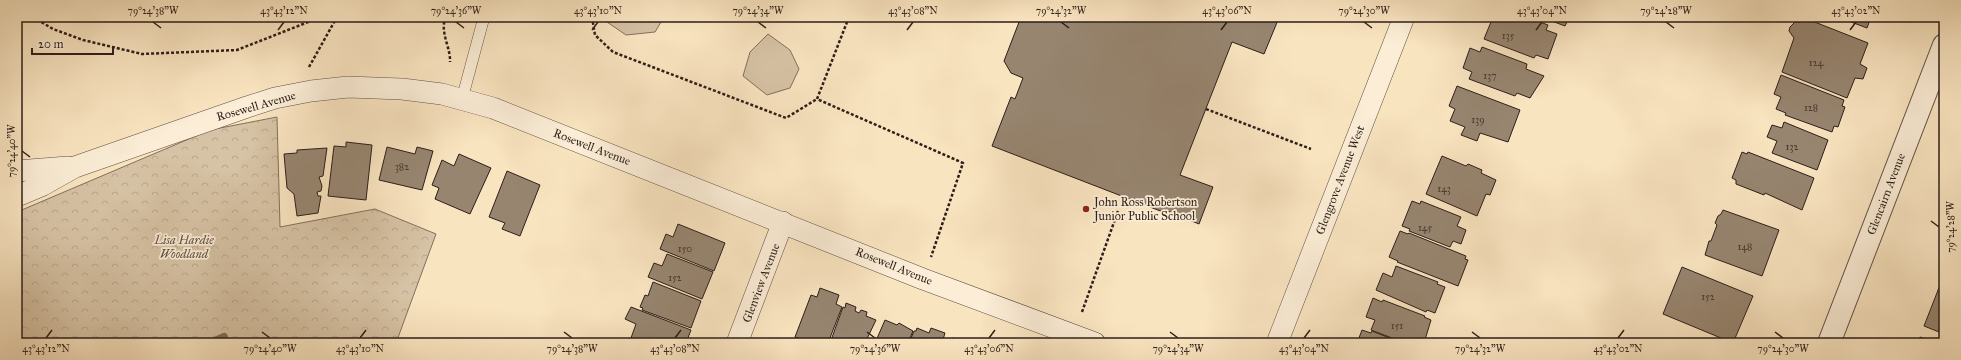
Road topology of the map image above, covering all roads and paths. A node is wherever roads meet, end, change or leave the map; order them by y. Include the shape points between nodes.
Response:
1 (33, 17) edge
2 (321, 17) edge
3 (337, 17) edge
4 (446, 17) edge
5 (484, 17) edge
6 (592, 17) edge
7 (849, 17) edge
8 (1404, 17) edge
9 (1944, 45) edge
10 (450, 67) dead end
11 (308, 69) dead end
12 (462, 99) junction
13 (817, 99) junction
14 (1206, 109) dead end
15 (1311, 148) dead end
16 (75, 167) junction
17 (17, 171) edge
18 (17, 196) edge
19 (1118, 211) dead end
20 (784, 222) junction
21 (923, 279) junction
22 (1081, 313) dead end
23 (737, 343) edge
24 (1095, 343) edge
25 (1277, 343) edge
26 (1829, 343) edge

1 - 2 path via 52,29 83,40 142,54 237,50
3 - 11 path
4 - 10 path via 445,36
5 - 12 lane
6 - 13 path via 595,34 613,52 786,118
7 - 13 path
8 - 25 street, Glengrove Avenue West
9 - 26 street, Glencairn Avenue
12 - 16 street, Rosewell Avenue via 402,89 348,87 311,91 247,106
12 - 20 street, Rosewell Avenue via 493,108
13 - 21 path via 964,163
14 - 15 path
16 - 17 street, Rosewell Avenue
16 - 18 street, Rosewell Avenue
19 - 22 path
20 - 21 street, Rosewell Avenue
20 - 23 street, Glenview Avenue
21 - 24 street, Rosewell Avenue

